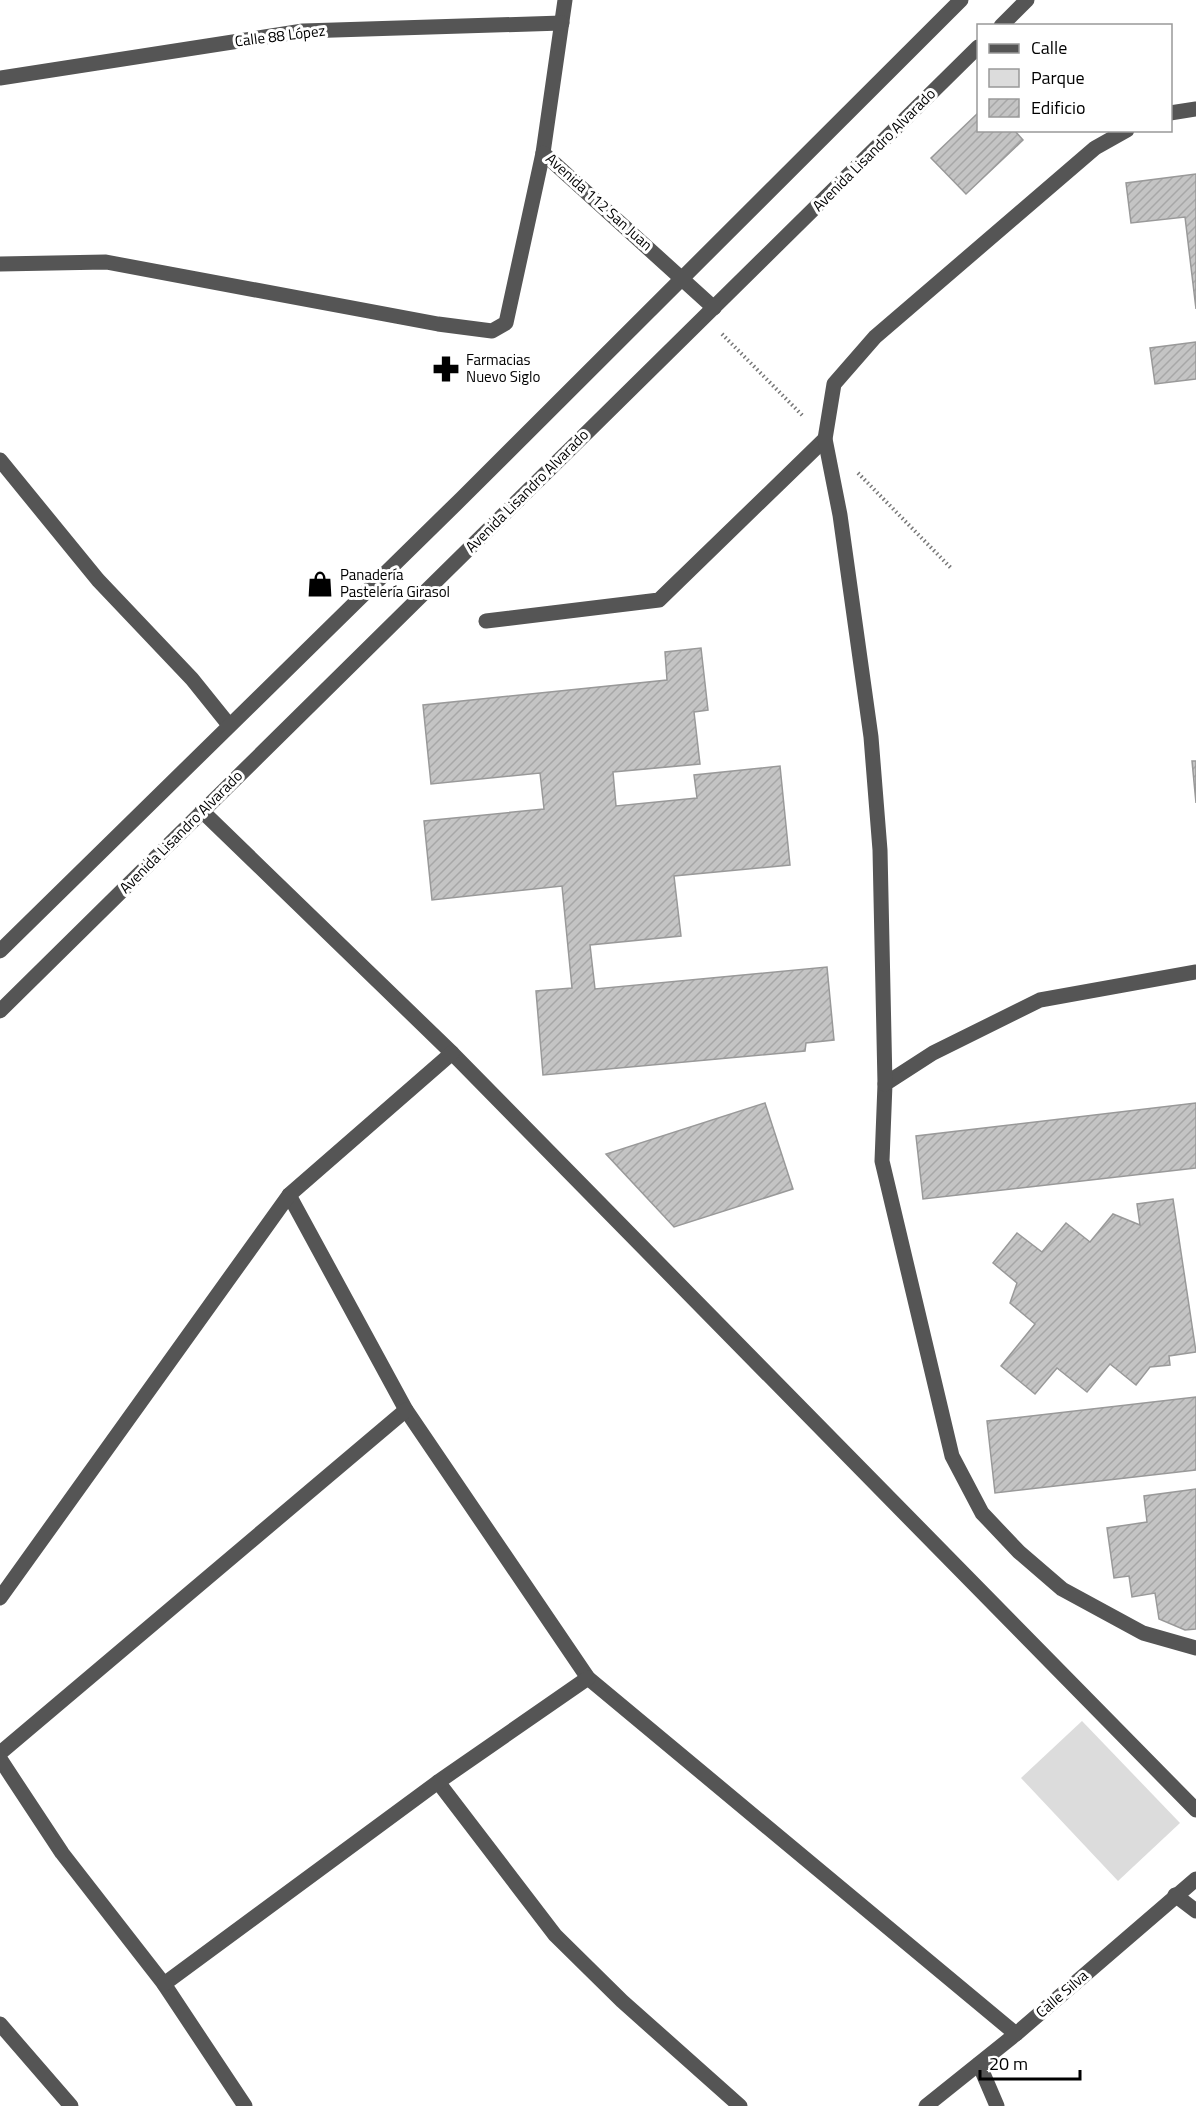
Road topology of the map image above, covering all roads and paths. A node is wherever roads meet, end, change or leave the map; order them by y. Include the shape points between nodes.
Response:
1 (565, 0) edge
2 (961, 0) edge
3 (1027, 0) edge
4 (562, 23) junction
5 (1003, 24) edge
6 (977, 48) edge
7 (0, 78) edge
8 (1196, 109) edge
9 (1172, 113) edge
10 (1123, 132) edge
11 (543, 153) junction
12 (0, 264) edge
13 (683, 277) junction
14 (714, 308) junction
15 (825, 439) junction
16 (0, 459) edge
17 (486, 621) dead end
18 (229, 725) junction
19 (202, 811) junction
20 (0, 951) edge
21 (1196, 972) edge
22 (0, 1011) edge
23 (452, 1053) junction
24 (885, 1084) junction
25 (289, 1195) junction
26 (405, 1410) junction
27 (0, 1598) edge
28 (1196, 1648) edge
29 (588, 1678) junction
30 (0, 1753) edge
31 (0, 1760) edge
32 (438, 1782) junction
33 (1196, 1809) edge
34 (1196, 1879) edge
35 (1174, 1896) junction
36 (1196, 1911) edge
37 (164, 1984) junction
38 (0, 2024) edge
39 (1016, 2034) junction
40 (979, 2064) junction
41 (71, 2106) edge
42 (245, 2106) edge
43 (740, 2106) edge
44 (926, 2106) edge
45 (996, 2106) edge

1 - 4 street, Avenida 112 San Juan
2 - 13 street
3 - 5 street
4 - 7 street, Calle 88 López via 303,31
4 - 11 street, Avenida 112 San Juan
6 - 14 street, Avenida Lisandro Alvarado
8 - 9 street
10 - 15 street via 1095,148 875,337 834,384
11 - 12 street via 506,323 492,331 106,262
11 - 13 street, Avenida 112 San Juan
13 - 14 street, Avenida 112 San Juan
13 - 18 street
14 - 19 street, Avenida Lisandro Alvarado
15 - 17 street via 658,600
15 - 24 street via 872,737 880,850
16 - 18 street via 98,580 192,679
18 - 20 street
19 - 22 street, Avenida Lisandro Alvarado
19 - 23 street
21 - 24 street via 1040,1000 933,1053
23 - 25 street
23 - 33 street
24 - 28 street via 882,1161 952,1456 982,1513 1062,1589 1143,1633
25 - 26 street
25 - 27 street
26 - 29 street
26 - 30 street
29 - 32 street
29 - 39 street
31 - 37 street via 62,1853
32 - 37 street
32 - 43 street via 555,1935
34 - 35 street, Calle Silva
35 - 36 street
35 - 39 street, Calle Silva
37 - 42 street
38 - 41 street
39 - 40 street, Calle Silva
40 - 44 street, Calle Silva
40 - 45 street

